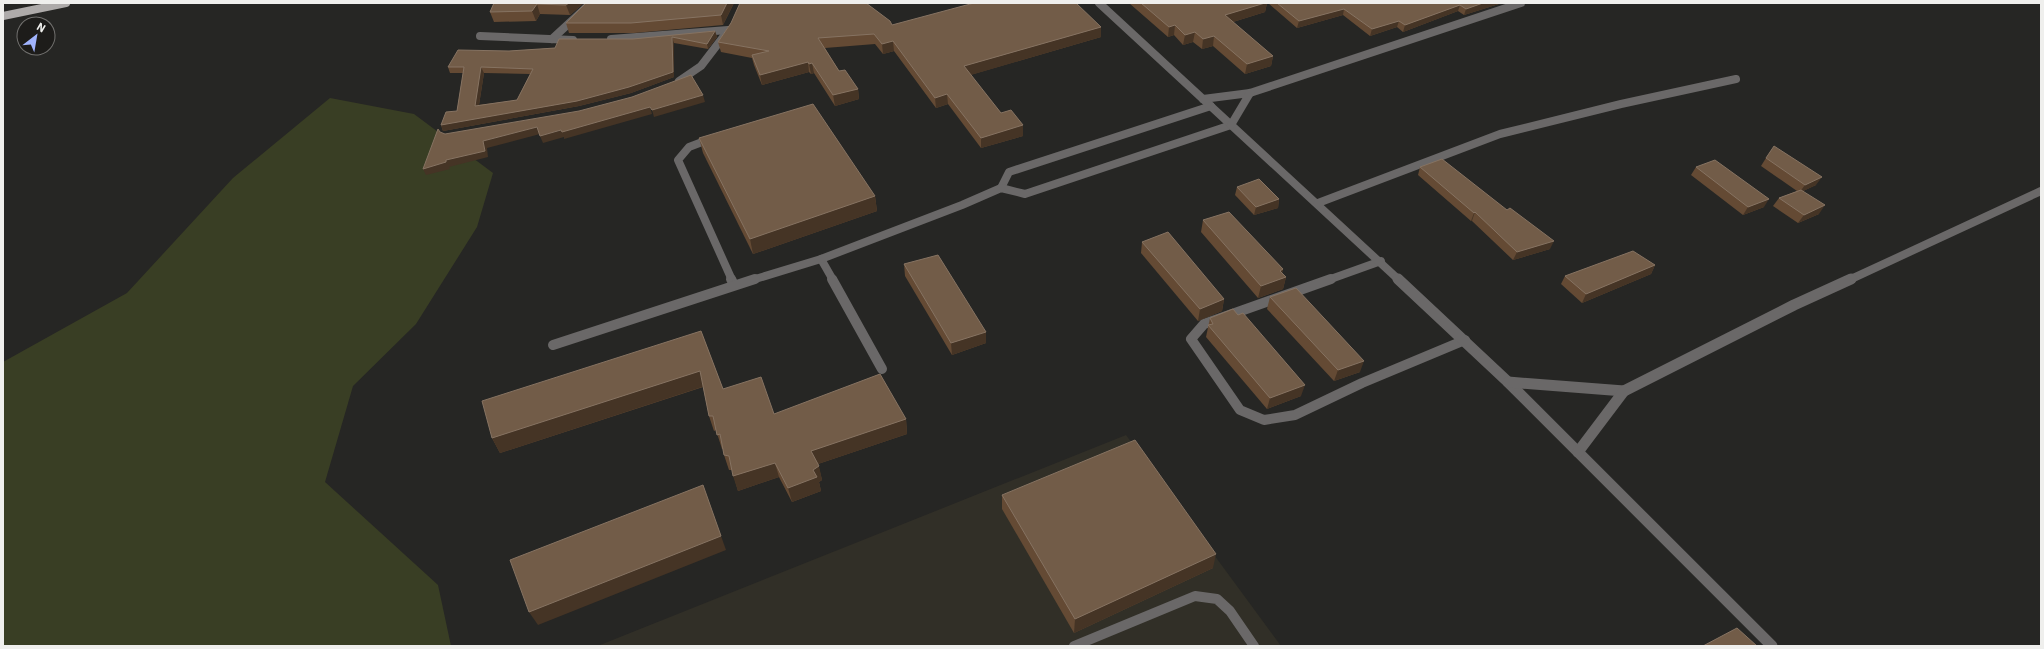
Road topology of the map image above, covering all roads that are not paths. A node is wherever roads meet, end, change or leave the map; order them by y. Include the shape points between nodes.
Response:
1 (66, 3) edge
2 (591, 3) edge
3 (1099, 3) edge
4 (1521, 3) edge
5 (3, 16) edge
6 (480, 36) dead end
7 (552, 39) junction
8 (581, 40) edge
9 (604, 40) edge
10 (1736, 80) dead end
11 (670, 85) edge
12 (1250, 93) junction
13 (1204, 99) junction
14 (1211, 106) junction
15 (1231, 125) junction
16 (719, 136) edge
17 (1001, 188) junction
18 (2041, 191) edge
19 (1318, 203) junction
20 (822, 259) junction
21 (1381, 261) junction
22 (734, 285) junction
23 (1465, 340) junction
24 (553, 345) dead end
25 (882, 369) dead end
26 (1508, 382) junction
27 (1624, 391) junction
28 (1578, 452) junction
29 (1074, 646) edge
30 (1254, 646) edge
31 (1772, 646) edge

1 - 5 main road
2 - 7 street
3 - 13 street
4 - 12 street
6 - 7 street
7 - 8 street
9 - 11 street via 730,27 701,68
10 - 19 street via 1621,104 1500,134
12 - 13 street
12 - 15 street
13 - 14 street
14 - 15 street
14 - 17 lane via 1009,172
15 - 17 lane via 1025,194
15 - 19 street
16 - 22 lane via 689,147 678,160
17 - 20 lane
18 - 27 street via 1794,305
19 - 21 street
20 - 22 lane
20 - 25 lane
21 - 23 street
21 - 23 lane via 1204,324 1191,339 1240,410 1264,420 1295,415 1362,383
22 - 24 lane
23 - 26 street
26 - 27 street
26 - 28 street
27 - 28 street
28 - 31 street
29 - 30 lane via 1196,596 1217,599 1230,611

